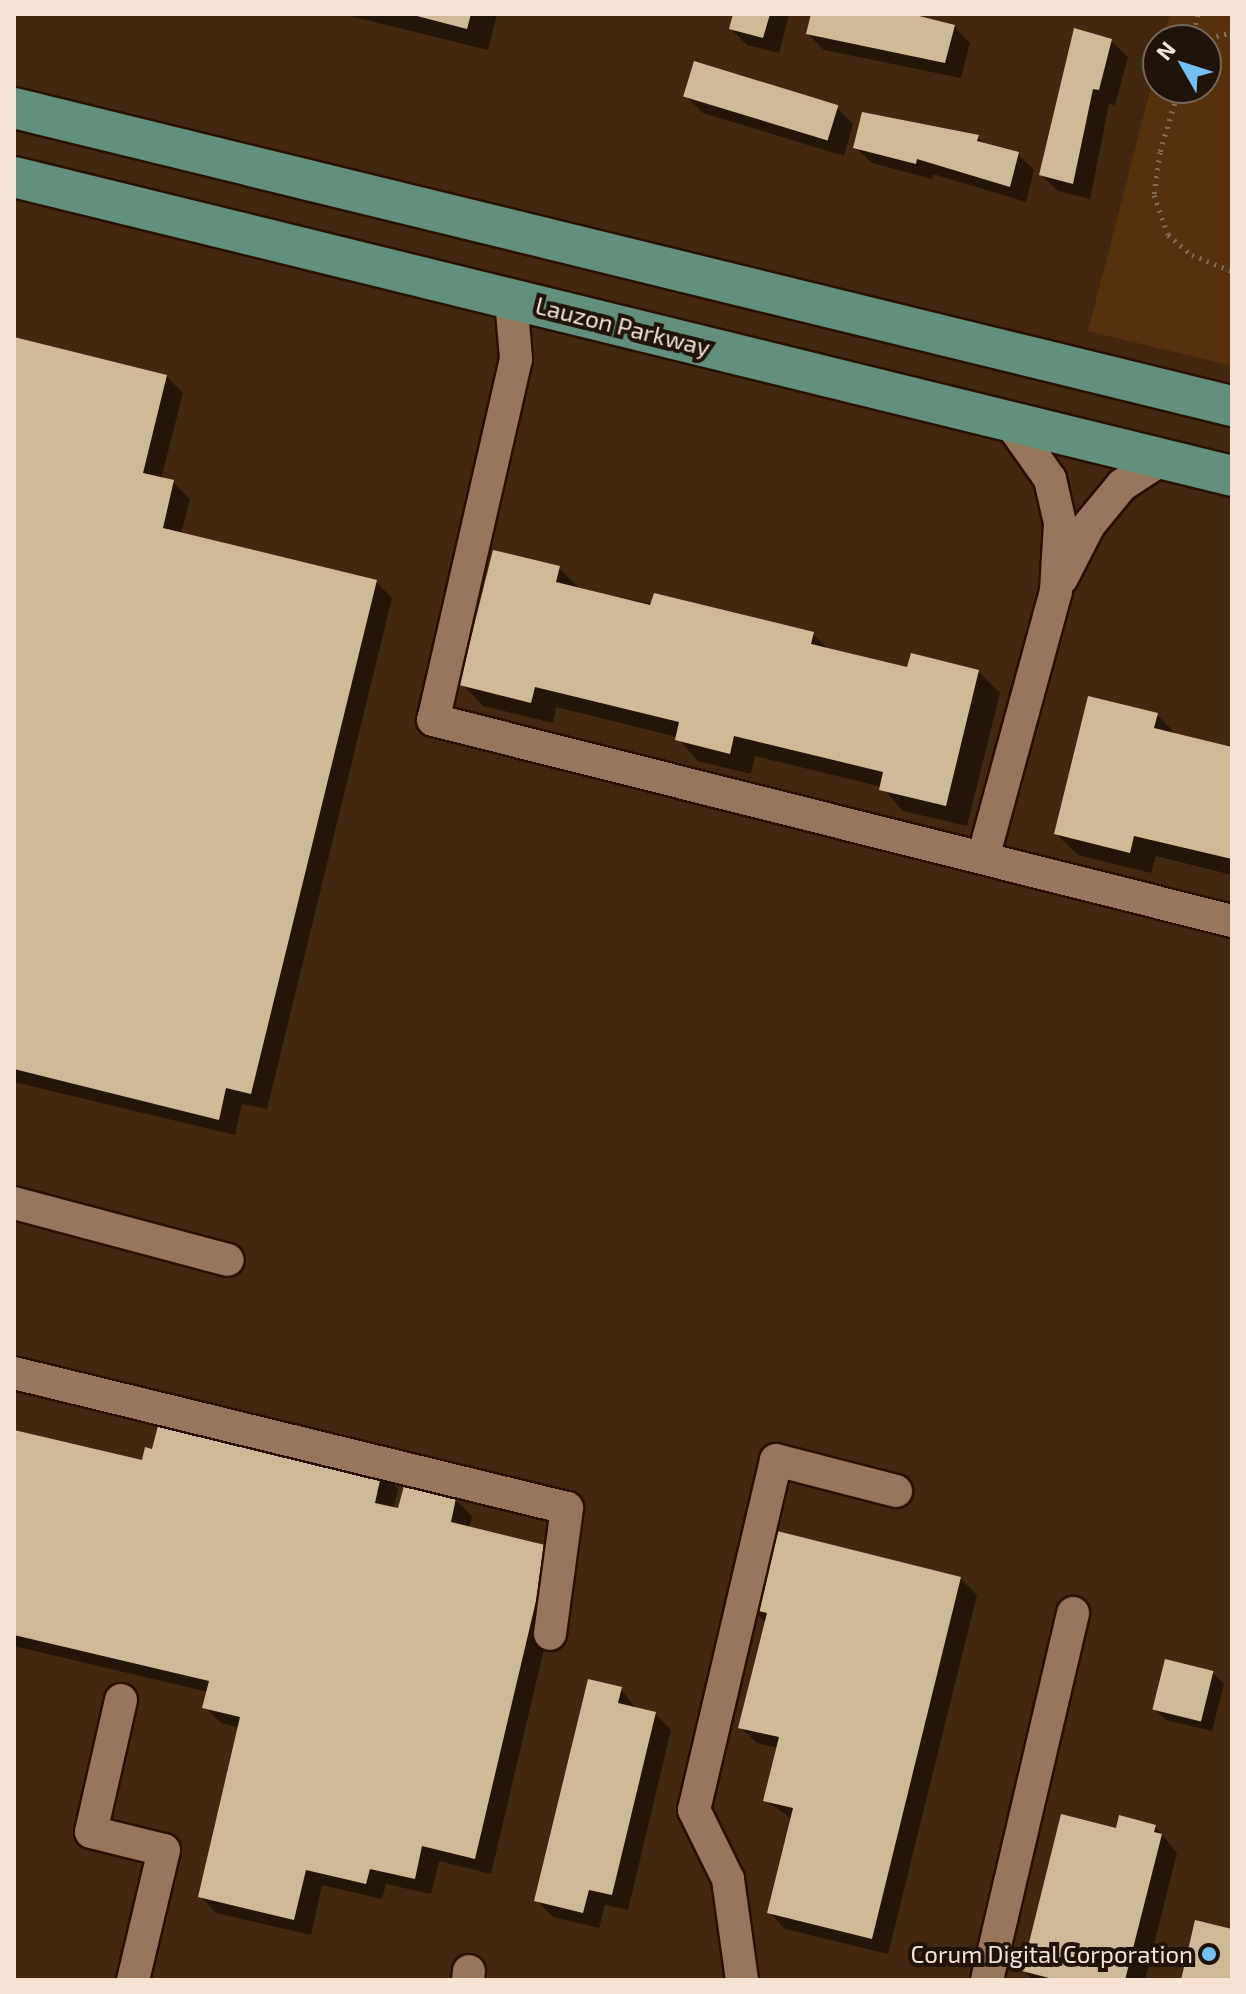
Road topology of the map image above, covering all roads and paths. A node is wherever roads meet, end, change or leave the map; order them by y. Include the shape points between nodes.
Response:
1 (1174, 104) edge
2 (14, 108) edge
3 (14, 177) edge
4 (1232, 271) edge
5 (511, 299) junction
6 (1232, 406) edge
7 (1009, 421) junction
8 (1162, 459) junction
9 (1232, 476) edge
10 (1056, 591) junction
11 (983, 858) junction
12 (1232, 921) edge
13 (14, 1203) edge
14 (228, 1260) dead end
15 (14, 1373) edge
16 (896, 1491) dead end
17 (1073, 1613) dead end
18 (550, 1634) dead end
19 (121, 1700) dead end
20 (133, 1980) edge
21 (742, 1980) edge
22 (987, 1980) edge

1 - 4 path via 1154,195 1168,235 1192,255
2 - 6 main road
3 - 5 main road, Lauzon Parkway
5 - 7 main road, Lauzon Parkway
5 - 11 lane via 516,359 433,720
7 - 8 main road, Lauzon Parkway
7 - 10 lane via 1050,479 1060,523
8 - 9 main road, Lauzon Parkway
8 - 10 lane via 1122,485 1089,525
10 - 11 lane
11 - 12 lane
13 - 14 lane
15 - 18 lane via 567,1508
16 - 21 lane via 776,1460 694,1810 728,1879
17 - 22 lane
19 - 20 lane via 91,1832 164,1850

